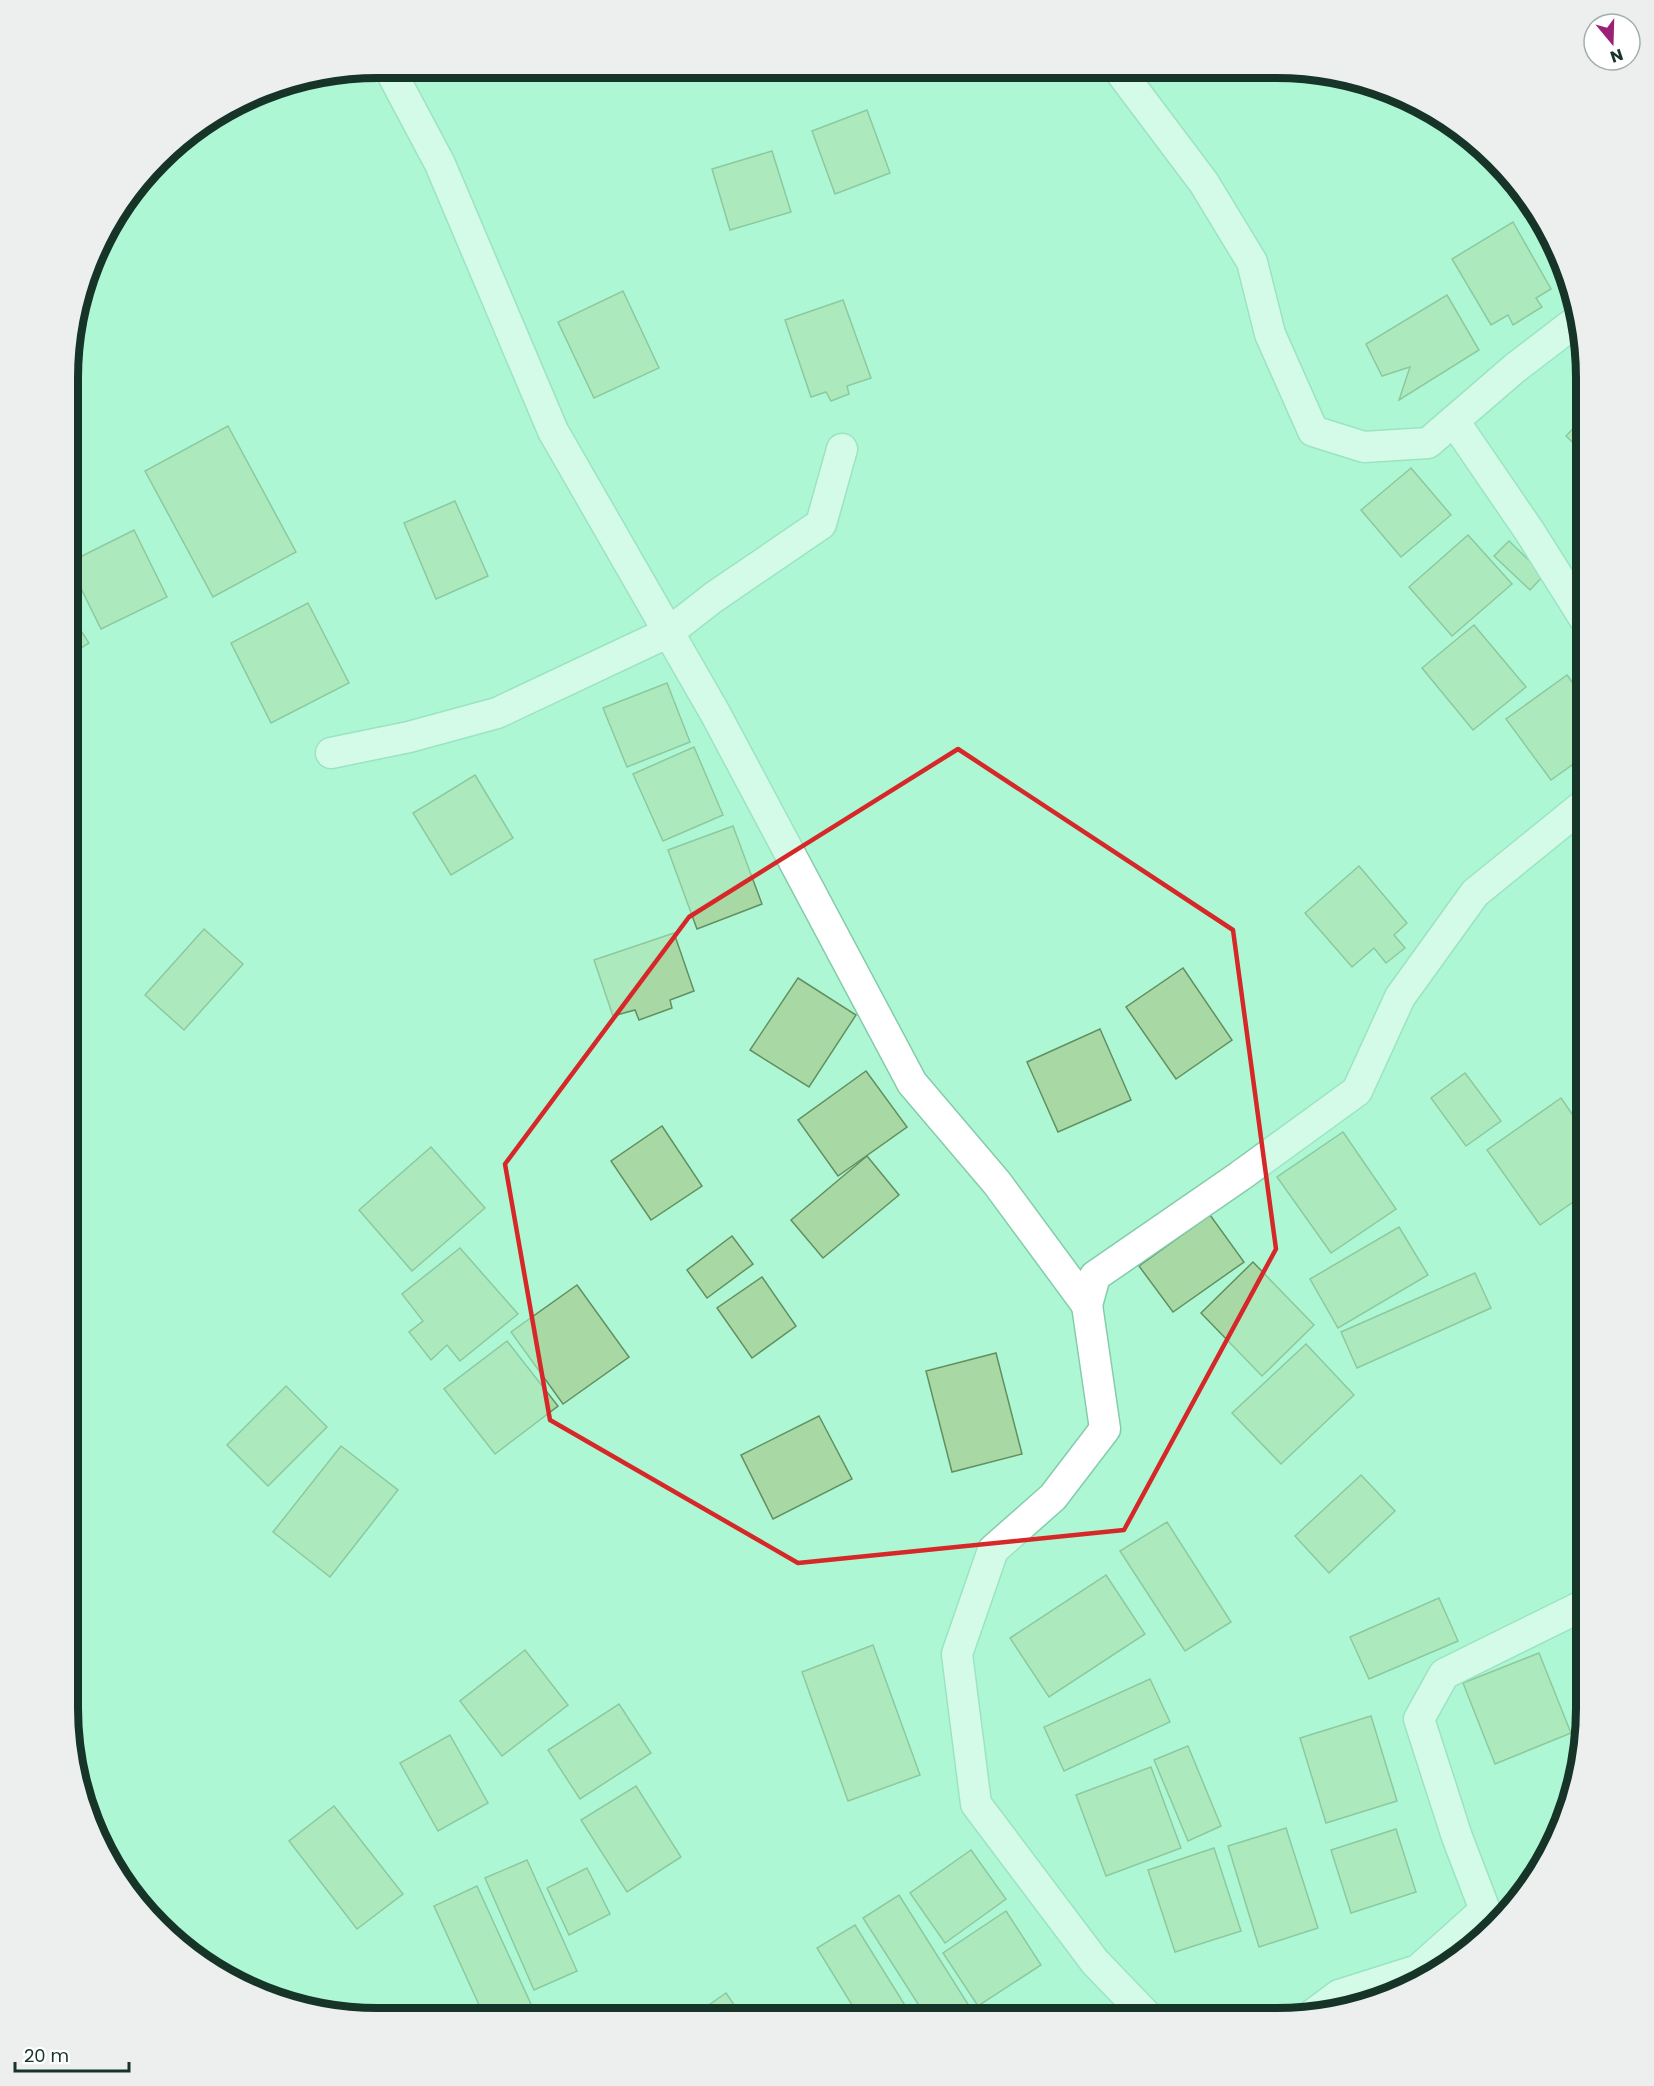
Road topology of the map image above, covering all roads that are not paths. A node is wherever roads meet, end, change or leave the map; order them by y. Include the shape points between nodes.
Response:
1 (394, 78) edge
2 (1125, 78) edge
3 (1571, 325) edge
4 (1454, 421) junction
5 (842, 449) dead end
6 (1576, 605) edge
7 (669, 632) junction
8 (331, 753) dead end
9 (1576, 811) edge
10 (1087, 1305) junction
11 (1576, 1609) edge
12 (1328, 2003) edge
13 (1139, 2008) edge

1 - 7 street via 440,164 554,431
2 - 4 street via 1204,183 1252,262 1270,334 1313,431 1364,447 1428,443
3 - 4 street
4 - 6 street
5 - 7 street via 821,524
7 - 8 street via 497,714
7 - 10 street via 912,1083 997,1183
9 - 10 street via 1475,893 1400,997 1357,1091 1095,1276
10 - 13 street via 1105,1429 1053,1497 993,1550 957,1654 976,1804 1095,1962
11 - 12 street via 1444,1674 1419,1719 1485,1910 1418,1970 1339,1995

